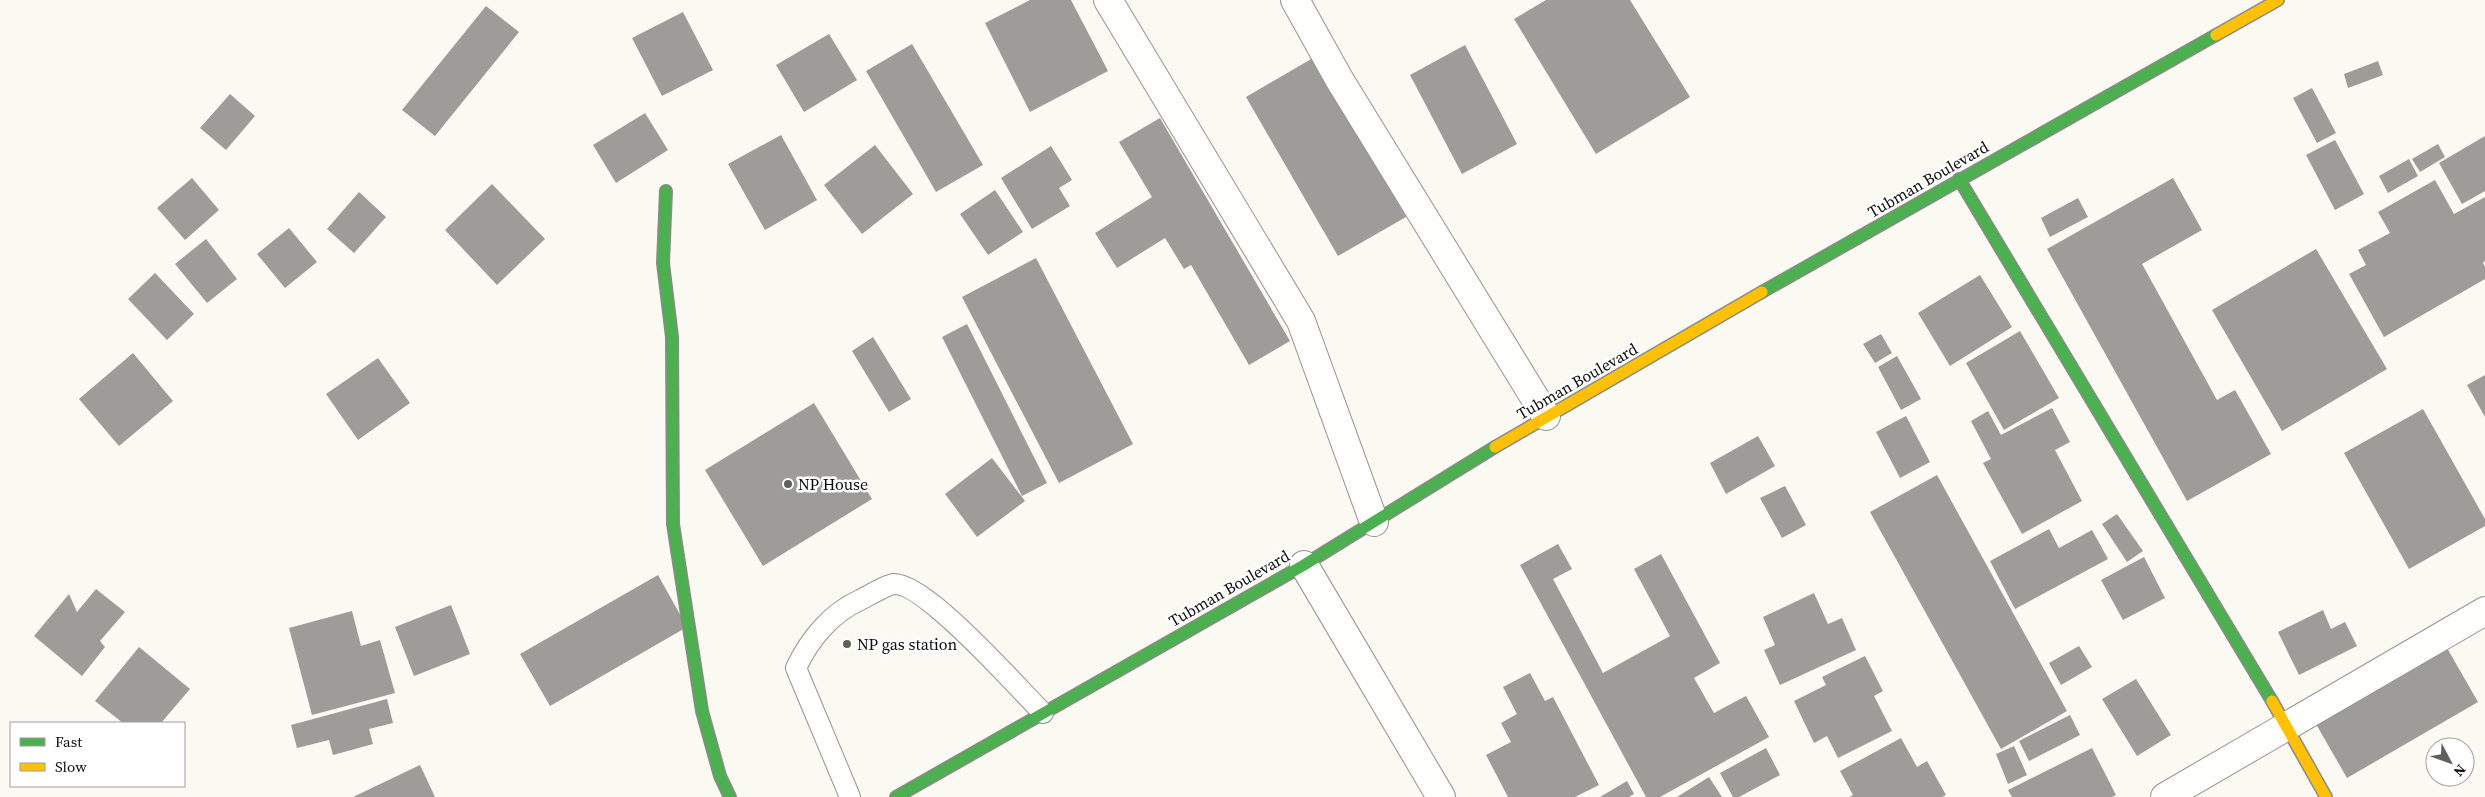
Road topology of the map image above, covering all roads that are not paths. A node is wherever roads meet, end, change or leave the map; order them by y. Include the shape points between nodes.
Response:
1 (1108, 0) edge
2 (1295, 0) edge
3 (2278, 0) edge
4 (1959, 179) junction
5 (666, 191) dead end
6 (1546, 416) junction
7 (1374, 522) junction
8 (1304, 565) junction
9 (2485, 611) edge
10 (1043, 713) junction
11 (2287, 726) junction
12 (730, 797) edge
13 (850, 797) edge
14 (896, 797) edge
15 (1441, 797) edge
16 (2165, 797) edge
17 (2326, 797) edge

1 - 7 street via 1301,321
2 - 6 street via 1339,79
3 - 4 main road, Tubman Boulevard
4 - 6 main road, Tubman Boulevard
4 - 11 main road
5 - 12 main road via 663,263 672,337 673,524 702,711 720,776
6 - 7 main road, Tubman Boulevard
7 - 8 main road, Tubman Boulevard
8 - 10 main road, Tubman Boulevard
8 - 15 street
9 - 11 street
10 - 13 lane via 939,608 913,590 894,584 843,607 807,646 796,668
10 - 14 main road, Tubman Boulevard
11 - 16 street
11 - 17 main road

